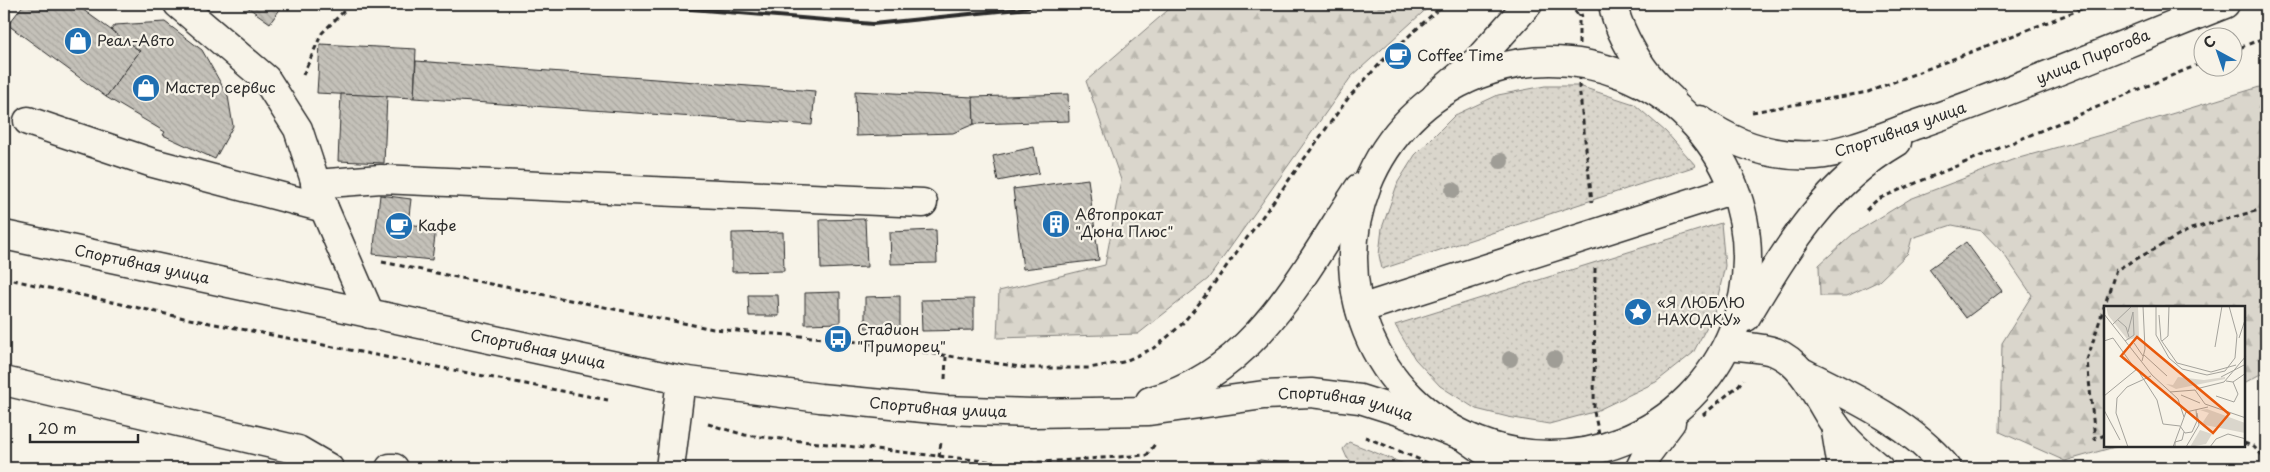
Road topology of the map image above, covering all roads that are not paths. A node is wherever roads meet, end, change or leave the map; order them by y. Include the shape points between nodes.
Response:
1 (178, 4) edge
2 (1528, 4) edge
3 (1613, 4) edge
4 (2225, 4) edge
5 (1436, 96) junction
6 (1671, 99) junction
7 (1958, 110) junction
8 (28, 121) dead end
9 (1388, 144) junction
10 (1731, 190) junction
11 (320, 196) junction
12 (924, 203) dead end
13 (4, 235) edge
14 (1360, 309) junction
15 (370, 314) junction
16 (1729, 345) junction
17 (1801, 372) junction
18 (681, 380) junction
19 (4, 381) edge
20 (1697, 406) junction
21 (1080, 412) junction
22 (1835, 425) junction
23 (1465, 437) junction
24 (1604, 458) edge
25 (329, 468) edge
26 (670, 468) edge
27 (1509, 468) edge
28 (1640, 468) edge
29 (1842, 468) edge
30 (1879, 468) edge
31 (1947, 468) edge

1 - 11 main road via 266,79 298,129
2 - 5 main road via 1477,61
3 - 6 main road via 1647,75
4 - 7 main road, улица Пирогова
5 - 6 main road via 1502,66 1562,59 1624,73
5 - 9 main road
6 - 7 main road, Спортивная улица via 1718,133 1749,148 1784,155 1818,155
6 - 10 main road via 1710,139
7 - 16 main road, Спортивная улица via 1874,155 1840,184 1787,250
8 - 11 main road via 153,163
9 - 14 main road via 1361,199 1352,255
9 - 21 main road, Спортивная улица via 1278,310 1245,349 1211,376 1170,396 1128,407
10 - 14 main road
10 - 16 main road via 1749,248 1745,298
11 - 12 main road via 381,179
11 - 15 main road
13 - 15 main road, Спортивная улица
14 - 23 main road via 1383,365 1418,406
15 - 18 main road, Спортивная улица
16 - 17 main road via 1772,351 1792,362
16 - 20 main road
17 - 22 main road
17 - 31 main road via 1881,412 1935,454
18 - 21 main road, Спортивная улица via 944,410
18 - 26 main road
19 - 25 main road via 298,450
20 - 24 main road
20 - 28 main road via 1662,433
21 - 23 main road, Спортивная улица via 1149,411 1311,392 1360,399
22 - 29 main road
22 - 30 main road
23 - 24 main road via 1522,454
23 - 27 main road, Спортивная улица

